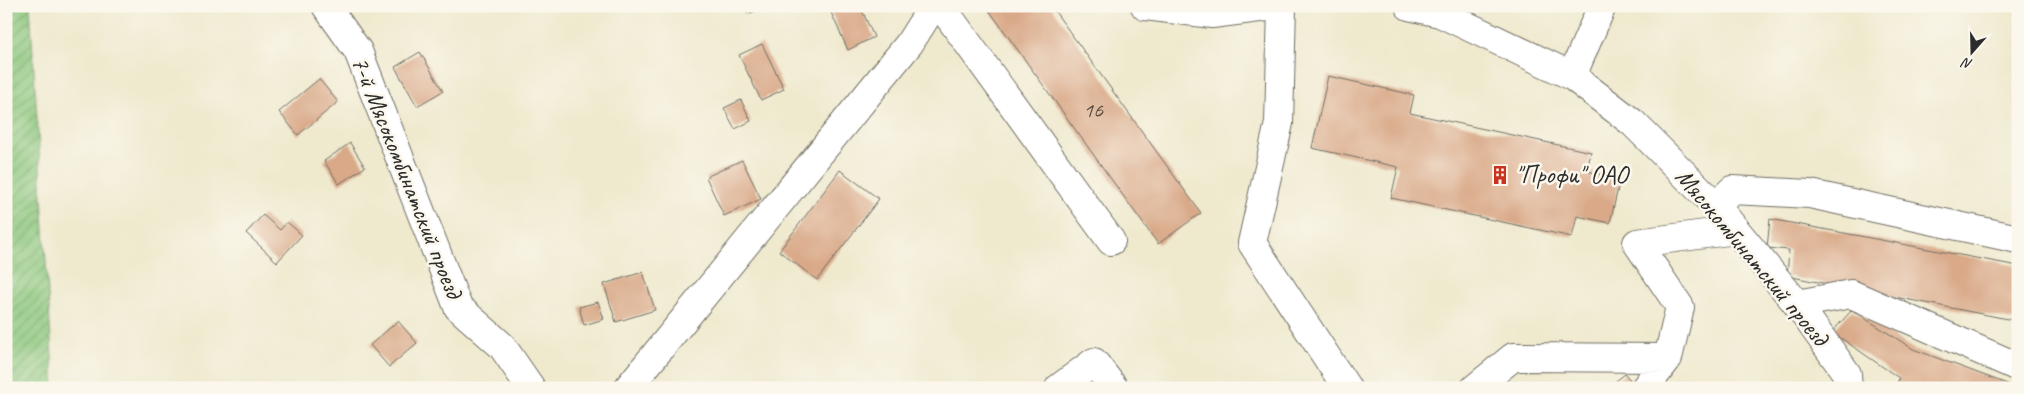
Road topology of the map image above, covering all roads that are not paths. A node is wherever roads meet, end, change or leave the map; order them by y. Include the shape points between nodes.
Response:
1 (326, 6) edge
2 (933, 6) edge
3 (941, 6) edge
4 (1145, 6) edge
5 (1275, 6) edge
6 (1282, 6) edge
7 (1409, 6) edge
8 (1602, 6) edge
9 (1572, 76) junction
10 (1716, 206) junction
11 (1736, 230) junction
12 (2018, 239) edge
13 (1111, 241) dead end
14 (1797, 304) junction
15 (1668, 358) junction
16 (2018, 367) edge
17 (531, 388) edge
18 (628, 388) edge
19 (1059, 388) edge
20 (1114, 388) edge
21 (1347, 388) edge
22 (1476, 388) edge
23 (1645, 388) edge
24 (1848, 388) edge

1 - 17 street, 7-й Мясокомбинатский проезд via 358,51 458,307 502,346
2 - 18 street via 909,44
3 - 13 street
4 - 5 street via 1212,14
6 - 21 street via 1279,123 1252,243
7 - 9 street, Мясокомбинатский проезд via 1440,13
8 - 9 street
9 - 10 street, Мясокомбинатский проезд via 1633,123
10 - 11 street, Мясокомбинатский проезд
10 - 12 street via 1732,190 1810,194
11 - 14 street, Мясокомбинатский проезд
11 - 15 street via 1637,243 1680,307
14 - 16 street via 1851,294
14 - 24 street, Мясокомбинатский проезд via 1847,374
15 - 22 street via 1513,357
15 - 23 street
19 - 20 street via 1094,362

